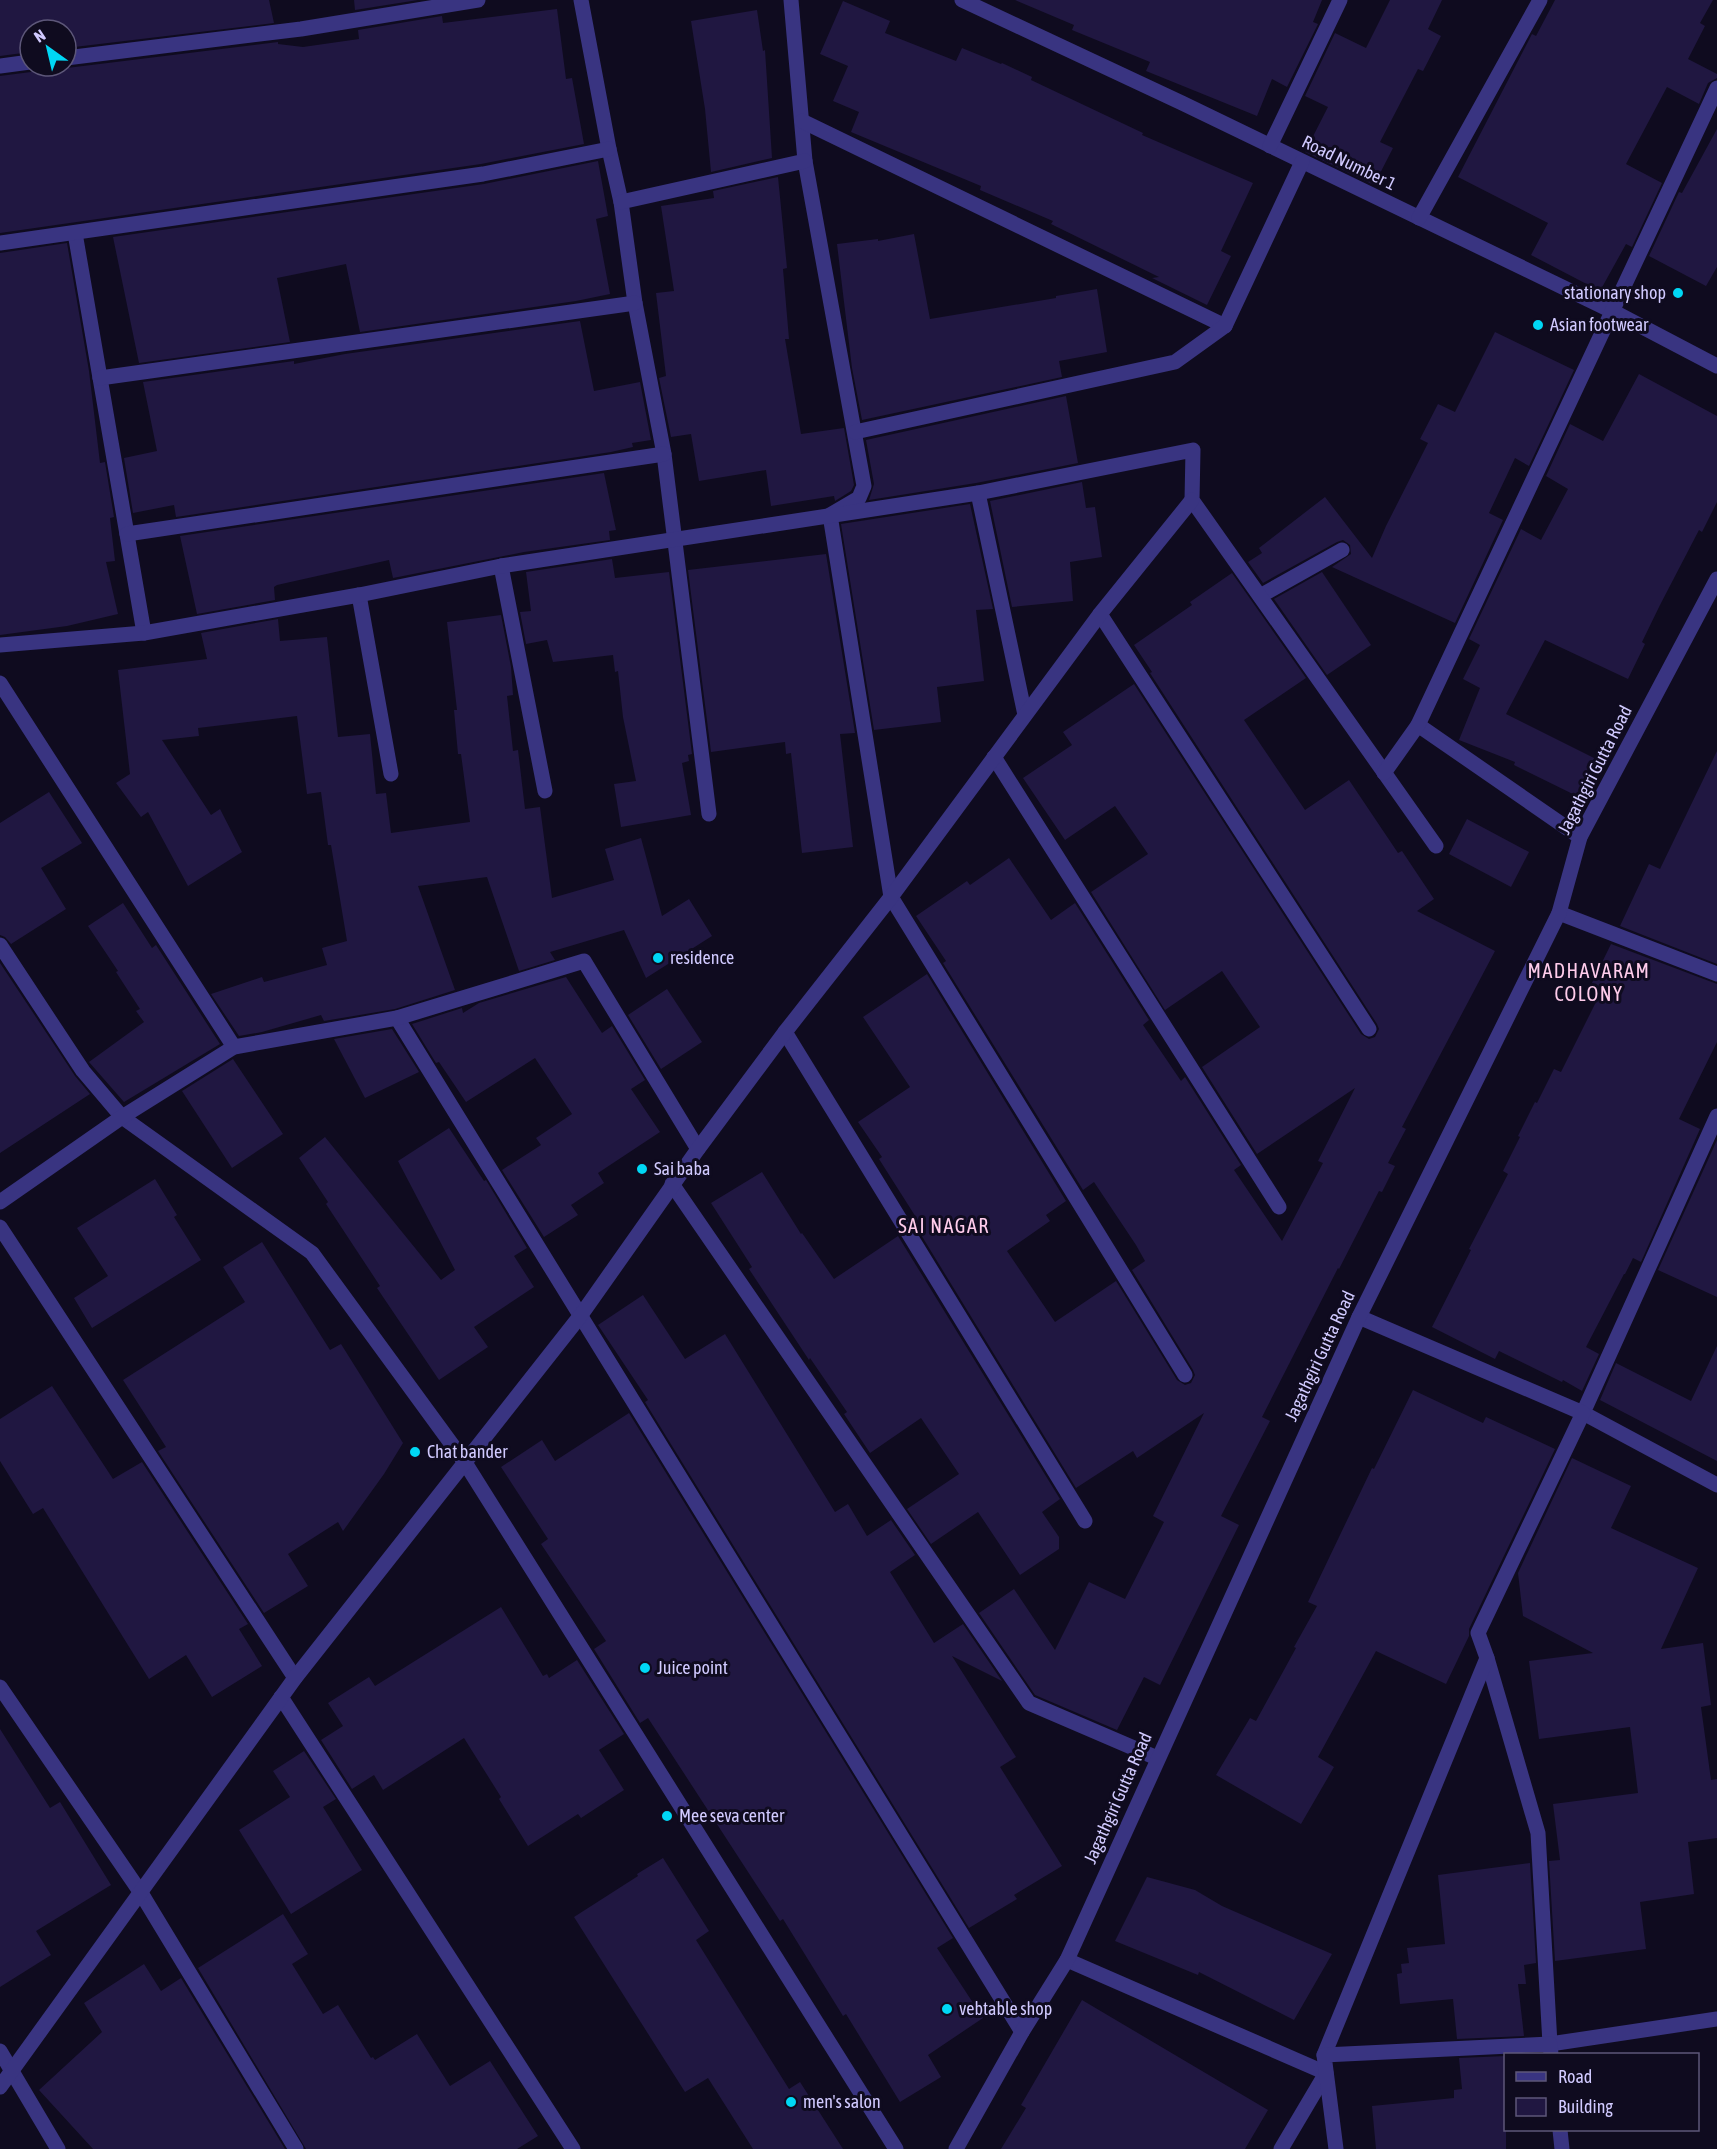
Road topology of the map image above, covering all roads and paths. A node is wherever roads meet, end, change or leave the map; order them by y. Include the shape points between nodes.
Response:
1 (478, 0) edge
2 (581, 0) edge
3 (791, 0) edge
4 (962, 0) edge
5 (1340, 0) edge
6 (1540, 0) edge
7 (78, 57) edge
8 (18, 64) edge
9 (0, 66) edge
10 (1717, 88) edge
11 (802, 121) junction
12 (1270, 146) junction
13 (609, 149) junction
14 (805, 161) junction
15 (1302, 162) junction
16 (621, 202) junction
17 (1419, 218) junction
18 (75, 233) junction
19 (0, 243) edge
20 (635, 303) junction
21 (1614, 312) junction
22 (1225, 326) junction
23 (1717, 366) edge
24 (100, 378) junction
25 (855, 432) junction
26 (664, 454) junction
27 (978, 493) junction
28 (1192, 500) junction
29 (830, 515) junction
30 (127, 534) junction
31 (674, 539) junction
32 (1342, 550) dead end
33 (501, 566) junction
34 (1717, 579) edge
35 (359, 595) junction
36 (1260, 596) junction
37 (1100, 614) junction
38 (144, 633) junction
39 (0, 645) edge
40 (0, 683) edge
41 (1024, 715) junction
42 (1418, 725) junction
43 (994, 757) junction
44 (1384, 773) junction
45 (391, 774) dead end
46 (545, 791) dead end
47 (710, 814) dead end
48 (1580, 837) junction
49 (1436, 846) dead end
50 (891, 897) junction
51 (1559, 913) junction
52 (0, 945) edge
53 (1717, 974) edge
54 (397, 1018) junction
55 (1369, 1029) dead end
56 (785, 1032) junction
57 (234, 1047) junction
58 (1717, 1116) edge
59 (122, 1117) junction
60 (698, 1149) junction
61 (672, 1184) junction
62 (0, 1202) edge
63 (1279, 1207) dead end
64 (0, 1227) edge
65 (581, 1315) junction
66 (1359, 1317) junction
67 (1185, 1375) dead end
68 (1583, 1413) junction
69 (464, 1461) junction
70 (1717, 1485) edge
71 (1085, 1521) dead end
72 (1487, 1658) junction
73 (295, 1678) junction
74 (0, 1687) edge
75 (281, 1697) junction
76 (1157, 1758) junction
77 (141, 1893) junction
78 (1067, 1960) junction
79 (1717, 2019) edge
80 (1022, 2032) junction
81 (1550, 2049) edge
82 (0, 2051) edge
83 (1324, 2055) junction
84 (13, 2070) junction
85 (1326, 2073) junction
86 (0, 2087) edge
87 (1560, 2131) edge
88 (58, 2149) edge
89 (296, 2149) edge
90 (573, 2149) edge
91 (896, 2149) edge
92 (956, 2149) edge
93 (1281, 2149) edge
94 (1336, 2149) edge
95 (1562, 2149) edge

1 - 7 street via 301,29
2 - 13 street
3 - 11 street
4 - 12 street, Road Number 1
5 - 12 street
6 - 17 street
8 - 9 street
10 - 21 street
11 - 14 street
11 - 22 street
12 - 15 street, Road Number 1
13 - 16 street
13 - 18 street via 483,174
14 - 16 street
14 - 25 street
15 - 17 street, Road Number 1
15 - 22 street
16 - 20 street
17 - 21 street, Road Number 1
18 - 19 street
18 - 24 street
20 - 24 street
20 - 26 street
21 - 23 street, Road Number 1
21 - 42 street
22 - 25 street via 1175,362
24 - 30 street
25 - 29 street via 864,486 859,498
26 - 30 street
26 - 31 street
27 - 28 street via 1193,450
27 - 29 street
27 - 41 street
28 - 36 street
28 - 37 street
29 - 31 street
29 - 50 street
30 - 38 street
31 - 33 street
31 - 47 street
32 - 36 street
33 - 35 street
33 - 46 street
34 - 48 street, Jagathgiri Gutta Road
35 - 38 street
35 - 45 street
36 - 44 street
37 - 41 street
37 - 55 street
38 - 39 street
40 - 57 street
41 - 43 street
42 - 44 street
42 - 48 street
43 - 50 street
43 - 63 street
44 - 49 street
48 - 51 street, Jagathgiri Gutta Road
50 - 56 street
50 - 67 street
51 - 53 street
51 - 66 street, Jagathgiri Gutta Road
52 - 59 street via 83,1071
54 - 57 street
54 - 60 street via 584,961
54 - 65 street
56 - 60 street
56 - 71 street
57 - 59 street
58 - 68 street
59 - 62 street
59 - 69 street via 312,1253
60 - 61 street
61 - 65 street
61 - 76 street via 1029,1703
64 - 73 street
65 - 69 street
65 - 80 street
66 - 68 street
66 - 76 street, Jagathgiri Gutta Road
68 - 70 street
68 - 72 street via 1478,1633
69 - 73 street
69 - 91 street
72 - 81 street via 1538,1833
72 - 83 street
73 - 75 street
74 - 77 street
75 - 77 street
75 - 90 street
76 - 78 street, Jagathgiri Gutta Road
77 - 84 street
77 - 89 street
78 - 80 street, Jagathgiri Gutta Road
78 - 85 street
79 - 81 street
80 - 92 street, Jagathgiri Gutta Road
81 - 83 street
82 - 84 street
83 - 85 street
84 - 86 street
84 - 88 street
85 - 93 street
85 - 94 street
87 - 95 street

